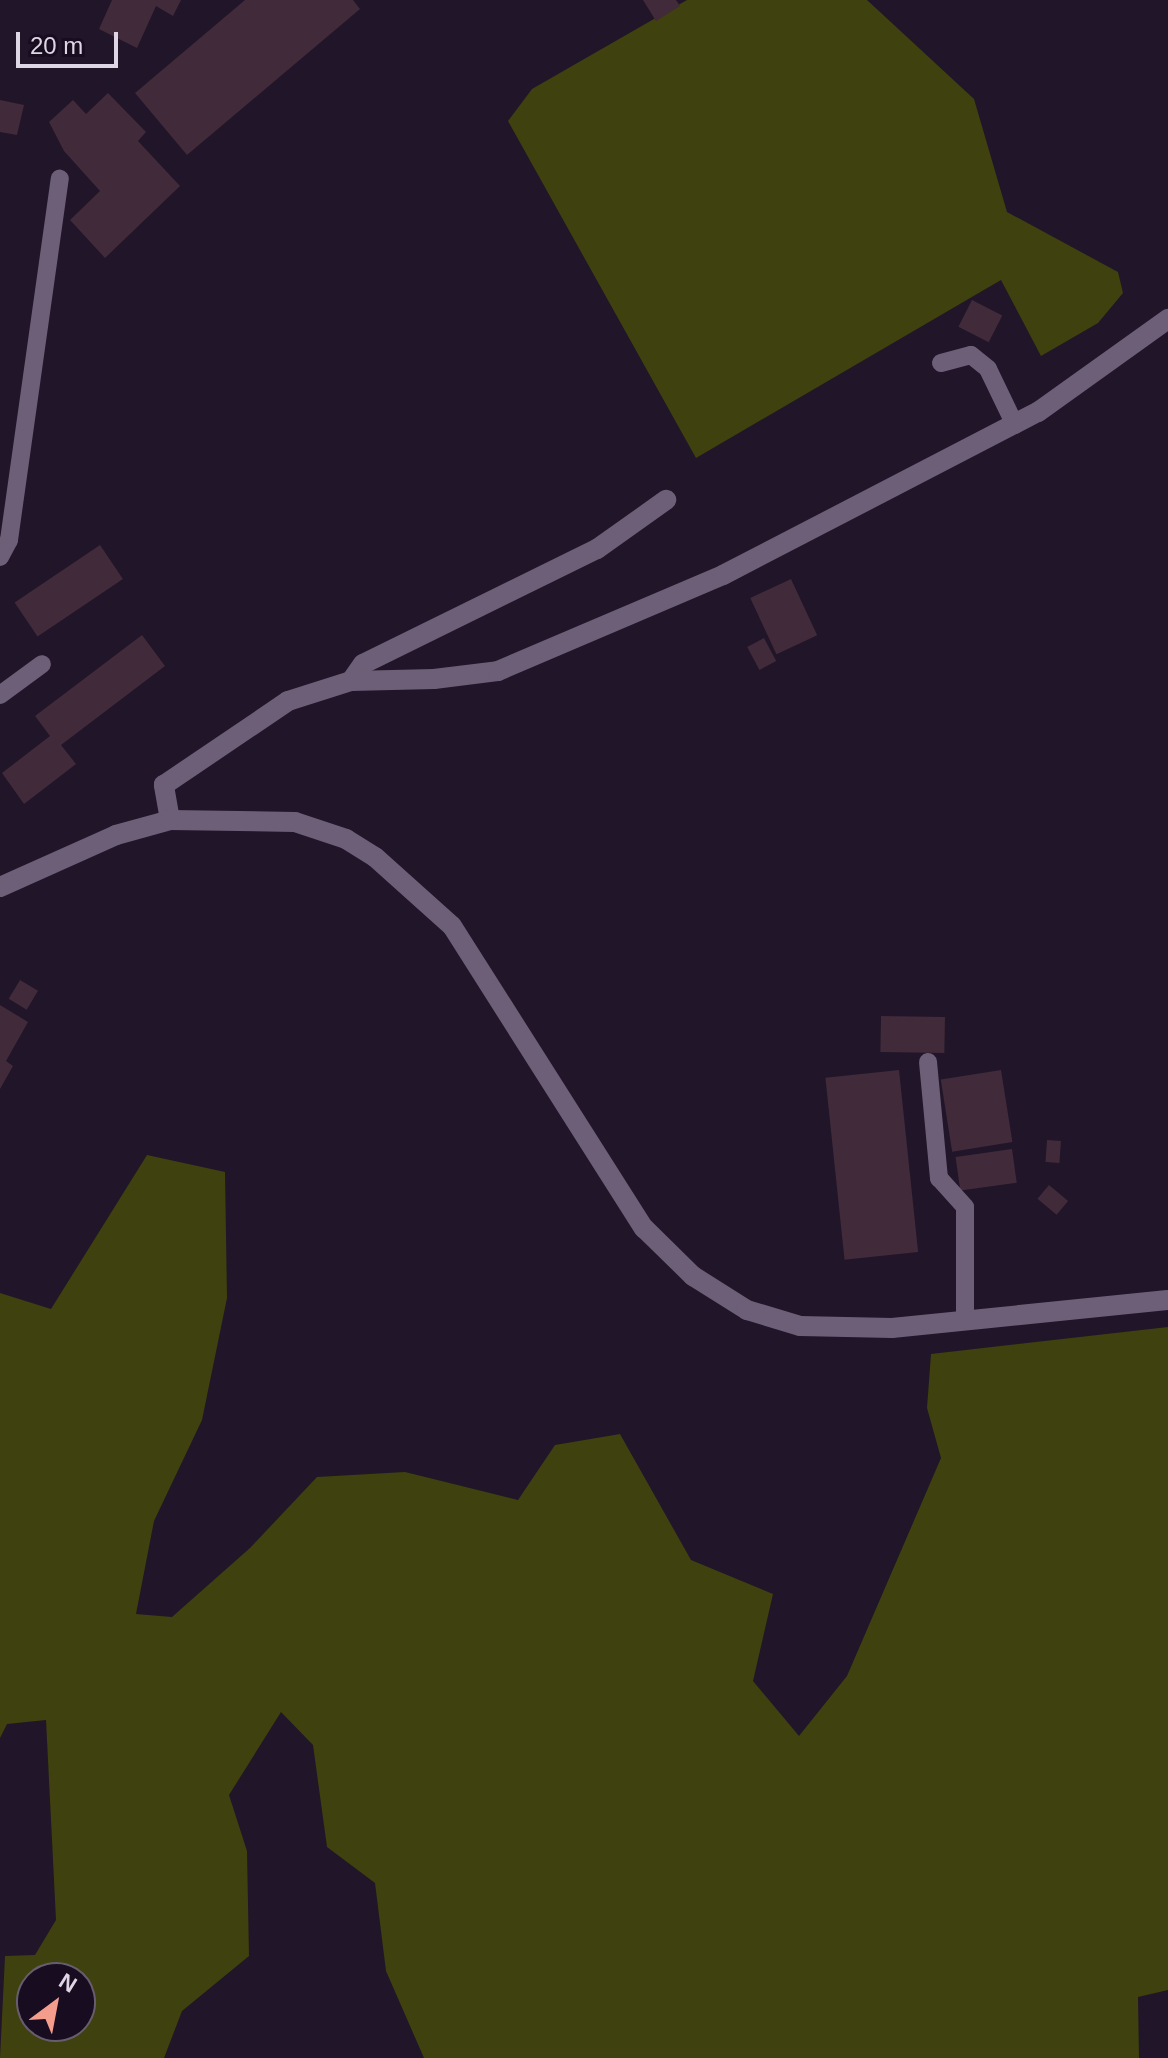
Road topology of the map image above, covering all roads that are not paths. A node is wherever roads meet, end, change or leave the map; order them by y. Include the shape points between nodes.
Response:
1 (60, 179) dead end
2 (1168, 319) edge
3 (941, 363) dead end
4 (1015, 425) junction
5 (666, 500) dead end
6 (0, 557) edge
7 (42, 664) dead end
8 (351, 681) junction
9 (0, 695) edge
10 (170, 820) junction
11 (0, 887) edge
12 (928, 1062) dead end
13 (1168, 1300) edge
14 (965, 1320) junction

1 - 6 lane via 9,540
2 - 4 street
3 - 4 lane via 971,355 980,362
4 - 8 street via 723,575 498,671
5 - 8 street via 597,549 363,664
7 - 9 lane
8 - 10 street via 288,701 206,752 164,785
10 - 11 street via 116,835
10 - 14 street via 295,822 346,839 375,857 452,926 644,1228 693,1276 747,1310 800,1326 892,1328
12 - 14 lane via 939,1178 965,1207
13 - 14 street

